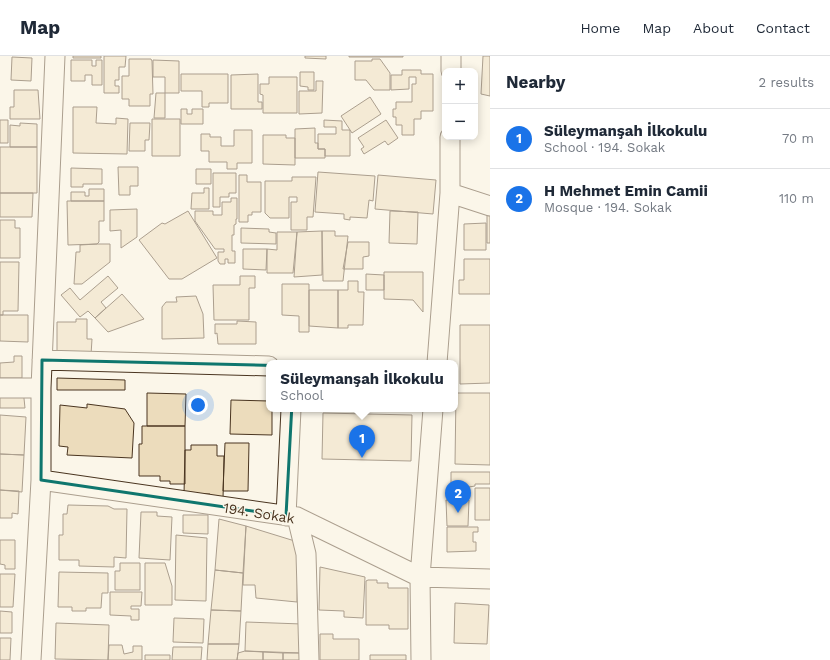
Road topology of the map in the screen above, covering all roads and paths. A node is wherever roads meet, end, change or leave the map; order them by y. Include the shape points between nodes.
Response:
1 (55, 56) edge
2 (451, 56) edge
3 (451, 68) edge
4 (450, 140) edge
5 (450, 193) junction
6 (490, 206) edge
7 (42, 360) junction
8 (437, 360) edge
9 (266, 366) edge
10 (0, 388) edge
11 (41, 388) junction
12 (291, 412) edge
13 (433, 412) edge
14 (41, 480) junction
15 (292, 517) junction
16 (420, 577) junction
17 (490, 579) edge
18 (31, 660) edge
19 (309, 660) edge
20 (420, 660) edge

1 - 7 street
2 - 3 street
4 - 5 street
5 - 6 street
5 - 8 street
7 - 9 street
7 - 11 street
10 - 11 street
11 - 14 street
12 - 15 street
13 - 16 street
14 - 15 street, 194. Sokak
14 - 18 street
15 - 16 street, 194. Sokak
15 - 19 street via 306,554
16 - 17 street, 194. Sokak
16 - 20 street

